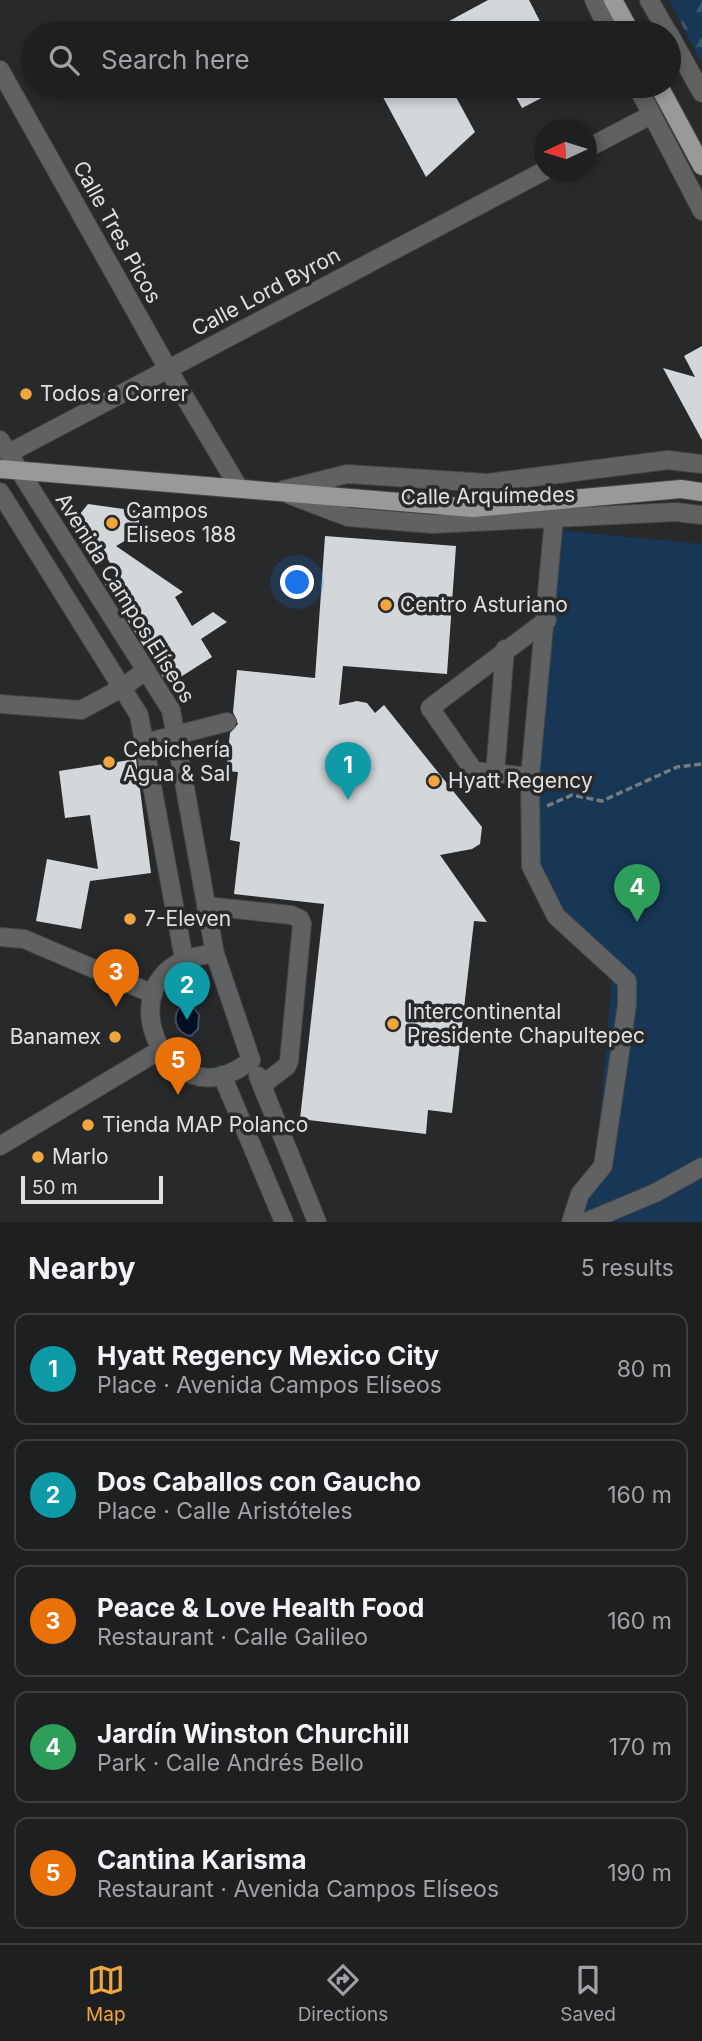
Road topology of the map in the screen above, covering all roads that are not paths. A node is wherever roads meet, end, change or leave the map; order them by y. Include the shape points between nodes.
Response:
1 (594, 0) edge
2 (613, 0) edge
3 (649, 0) edge
4 (604, 21) edge
5 (624, 21) edge
6 (661, 21) edge
7 (681, 57) edge
8 (0, 70) edge
9 (702, 93) edge
10 (643, 98) edge
11 (665, 98) edge
12 (651, 115) junction
13 (597, 143) edge
14 (702, 166) edge
15 (534, 176) edge
16 (702, 211) edge
17 (168, 369) junction
18 (3, 454) edge
19 (702, 464) edge
20 (19, 470) junction
21 (239, 488) junction
22 (279, 491) junction
23 (0, 492) edge
24 (702, 492) edge
25 (702, 515) edge
26 (554, 518) junction
27 (547, 620) junction
28 (505, 649) junction
29 (146, 670) junction
30 (122, 688) junction
31 (0, 704) edge
32 (227, 722) dead end
33 (177, 736) junction
34 (145, 743) junction
35 (495, 774) junction
36 (530, 777) junction
37 (206, 906) junction
38 (0, 937) edge
39 (215, 954) junction
40 (184, 959) junction
41 (153, 993) junction
42 (306, 1010) dead end
43 (160, 1049) junction
44 (251, 1060) junction
45 (283, 1069) junction
46 (222, 1075) junction
47 (262, 1084) junction
48 (0, 1146) edge
49 (702, 1167) edge
50 (284, 1222) edge
51 (317, 1222) edge
52 (571, 1222) edge
53 (586, 1222) edge

1 - 4 street
2 - 5 main road
3 - 6 street
7 - 9 street
8 - 17 street, Calle Tres Picos
10 - 12 street
11 - 14 main road
12 - 13 street
12 - 16 street
15 - 17 street, Calle Lord Byron
17 - 18 street, Calle Lord Byron
17 - 21 street, Calle Tres Picos
18 - 20 main road, Calle Arquímedes
19 - 22 street, Calle Arquímedes via 668,460 488,483 347,474
20 - 21 main road, Calle Arquímedes
20 - 29 street, Avenida Campos Elíseos
21 - 22 main road, Calle Arquímedes
22 - 24 main road, Calle Arquímedes via 474,508 681,489
22 - 26 street, Calle Arquímedes via 348,517 432,524
23 - 30 street
25 - 26 street, Calle Arquímedes via 676,512
26 - 27 street
27 - 28 street
27 - 36 street
28 - 35 street
28 - 35 street via 430,708 474,771
29 - 30 street
29 - 33 street, Avenida Campos Elíseos via 172,710
30 - 31 street via 81,710
30 - 34 street via 139,715
32 - 33 street
33 - 34 street
33 - 37 street, Avenida Campos Elíseos
34 - 40 street
35 - 36 street
36 - 52 street via 531,866 556,916 627,981 603,1166 580,1194
37 - 39 street, Avenida Campos Elíseos
37 - 45 street via 300,919 289,1061
38 - 41 street via 24,939
39 - 40 street
39 - 44 street
40 - 41 street via 166,973
41 - 43 street via 150,1024
42 - 45 street via 300,1062 296,1068
43 - 46 street via 192,1074
43 - 48 street
44 - 46 street
44 - 47 street
45 - 47 street
46 - 50 street
47 - 51 street
49 - 53 street

